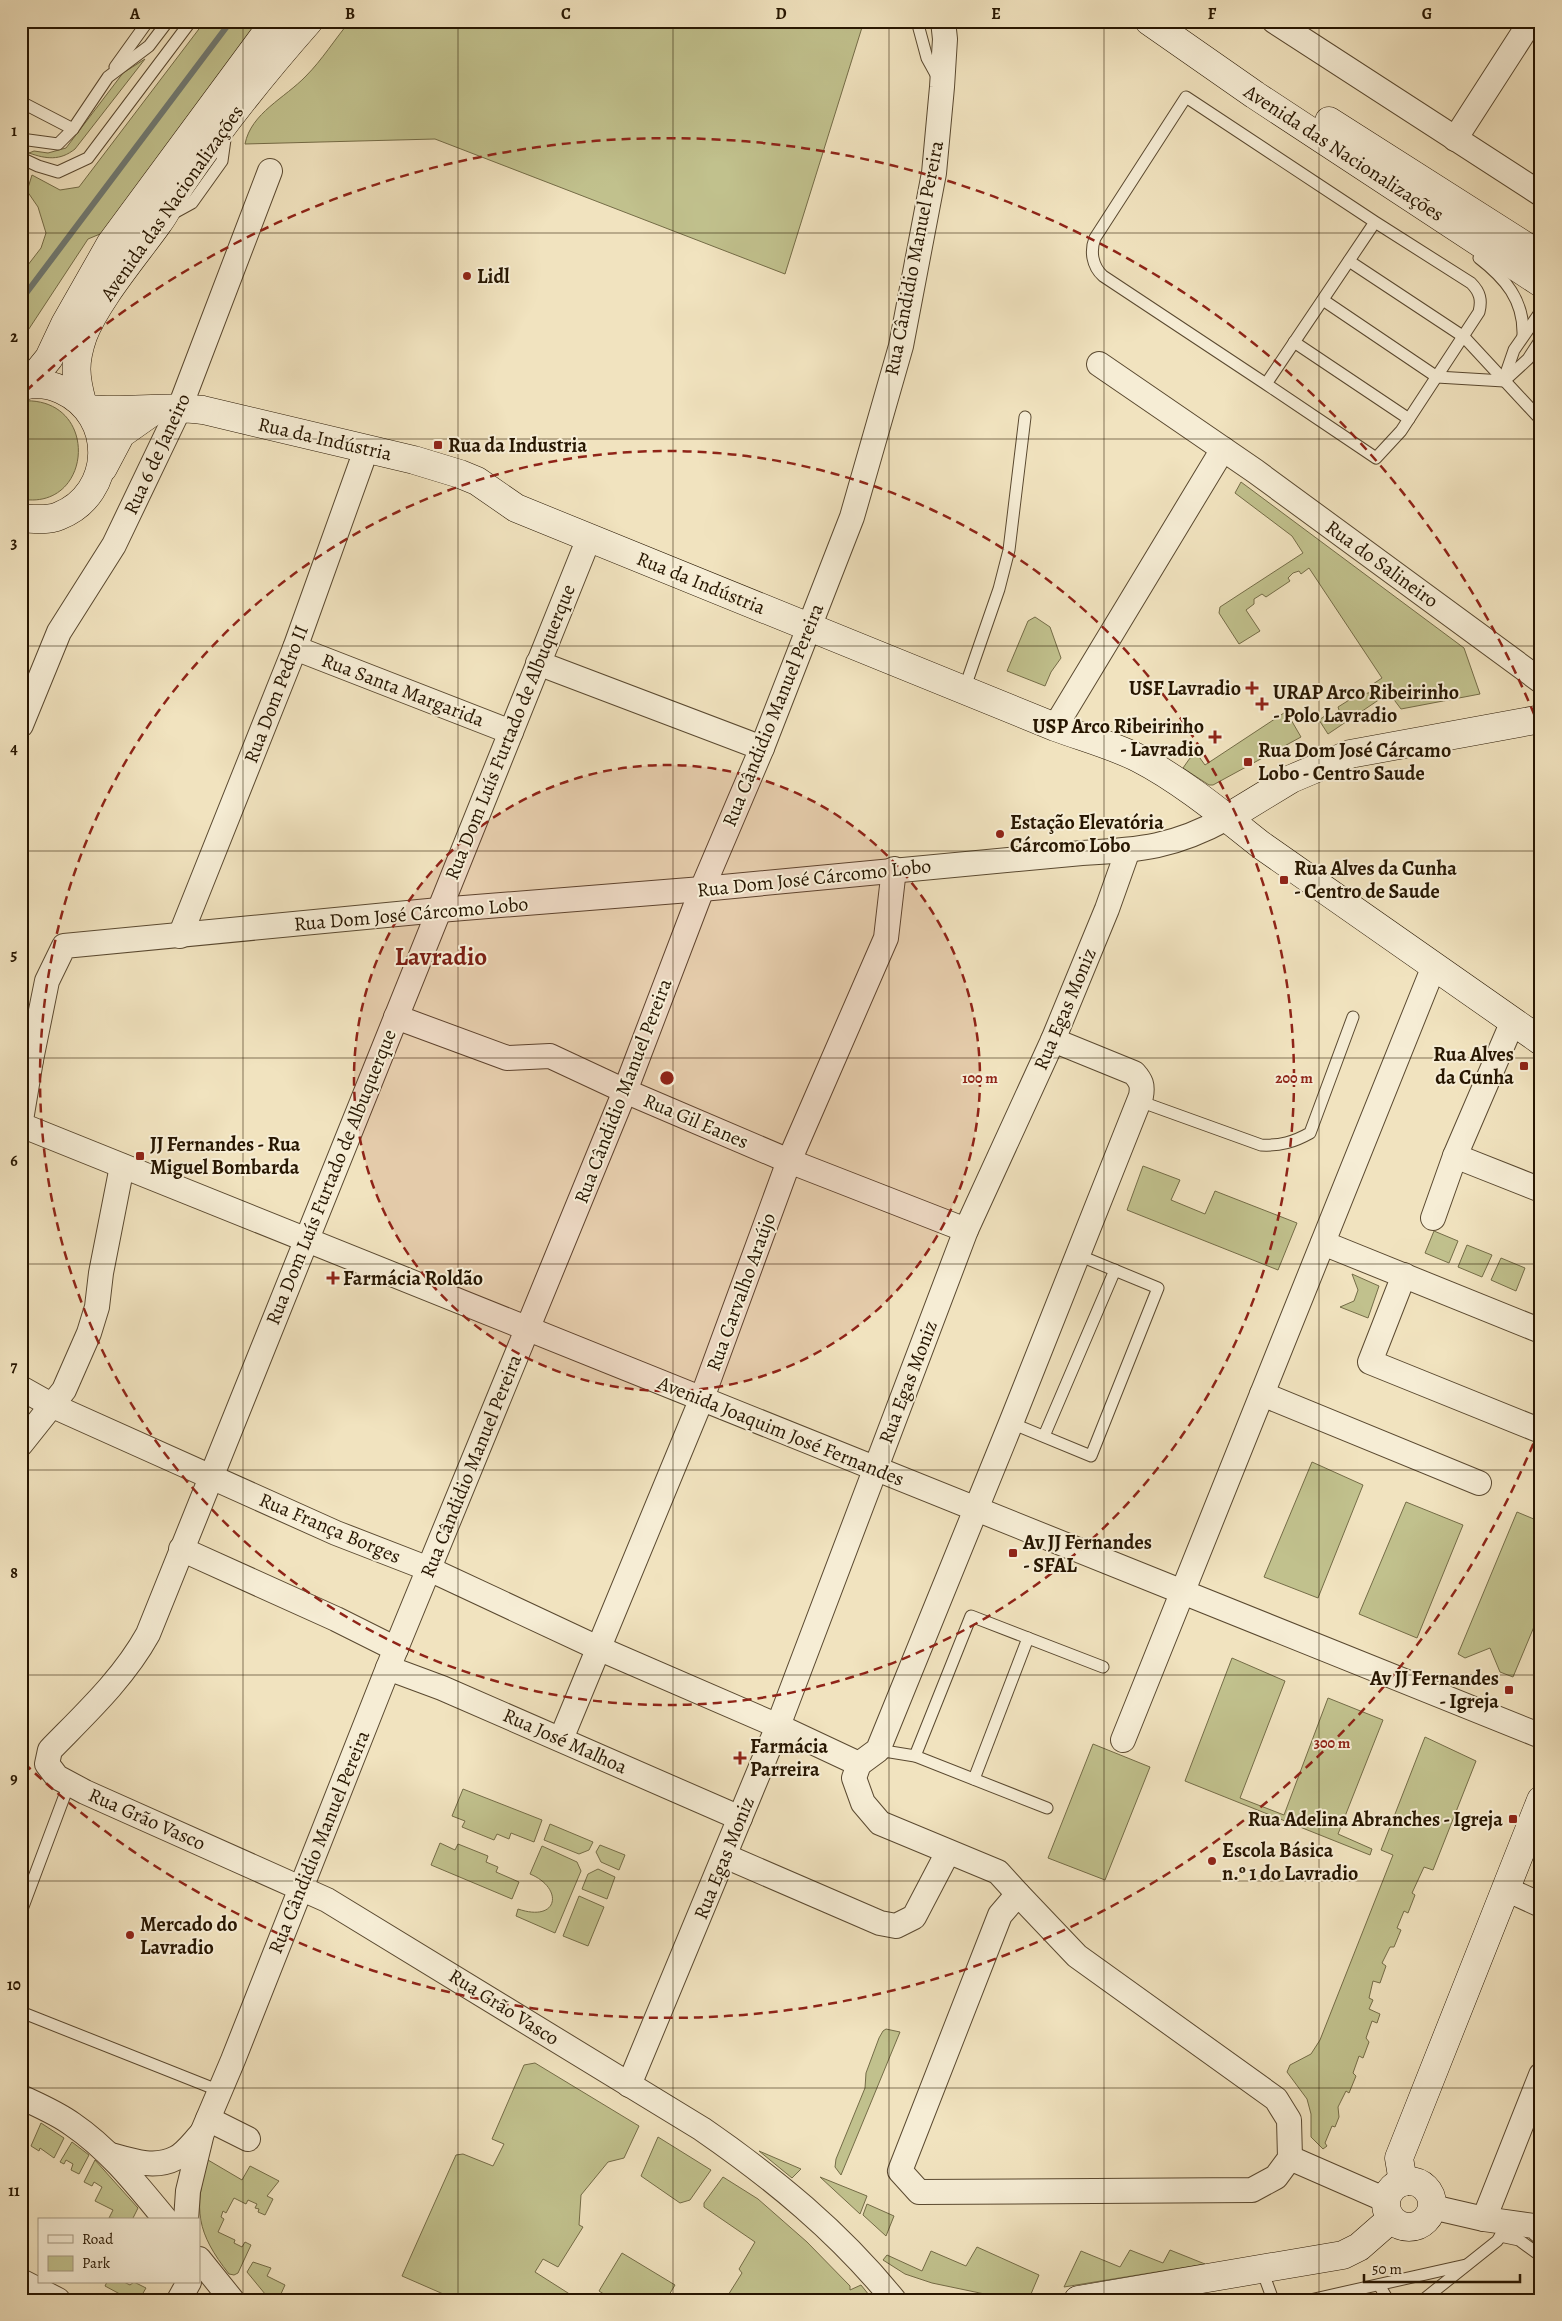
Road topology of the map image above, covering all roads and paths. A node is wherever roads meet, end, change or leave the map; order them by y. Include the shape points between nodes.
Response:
1 (148, 21) edge
2 (168, 21) edge
3 (191, 21) edge
4 (276, 21) edge
5 (309, 21) edge
6 (917, 21) edge
7 (943, 21) edge
8 (1149, 21) edge
9 (1162, 21) edge
10 (1531, 21) edge
11 (1282, 24) edge
12 (108, 77) junction
13 (942, 87) junction
14 (21, 102) edge
15 (74, 129) junction
16 (1455, 139) junction
17 (21, 140) edge
18 (1347, 156) junction
19 (21, 158) edge
20 (270, 171) dead end
21 (1541, 194) edge
22 (1375, 222) junction
23 (1541, 256) edge
24 (1349, 261) junction
25 (1541, 282) edge
26 (1323, 300) junction
27 (1541, 311) edge
28 (1524, 335) junction
29 (1464, 337) junction
30 (1541, 339) edge
31 (1294, 342) junction
32 (1541, 352) edge
33 (1528, 359) junction
34 (1098, 364) dead end
35 (1437, 377) junction
36 (1504, 380) junction
37 (1266, 384) junction
38 (24, 386) edge
39 (85, 406) junction
40 (168, 408) junction
41 (1025, 417) dead end
42 (1409, 418) junction
43 (1541, 420) edge
44 (1223, 449) junction
45 (366, 450) junction
46 (100, 475) junction
47 (21, 518) edge
48 (589, 538) junction
49 (810, 627) junction
50 (295, 648) junction
51 (538, 663) junction
52 (1541, 681) edge
53 (964, 690) junction
54 (1541, 719) edge
55 (21, 726) edge
56 (1055, 727) junction
57 (511, 732) junction
58 (762, 748) junction
59 (1227, 818) junction
60 (1128, 850) junction
61 (894, 869) junction
62 (702, 889) junction
63 (439, 910) junction
64 (180, 936) junction
65 (1434, 966) junction
66 (396, 1017) junction
67 (1354, 1017) dead end
68 (1513, 1021) junction
69 (1052, 1040) junction
70 (1541, 1041) edge
71 (26, 1059) edge
72 (625, 1091) junction
73 (1139, 1101) junction
74 (21, 1120) edge
75 (21, 1125) edge
76 (1455, 1156) junction
77 (789, 1161) junction
78 (122, 1166) junction
79 (1541, 1190) edge
80 (1433, 1218) dead end
81 (966, 1230) junction
82 (306, 1239) junction
83 (1323, 1242) junction
84 (1078, 1255) junction
85 (1115, 1270) junction
86 (1404, 1275) junction
87 (528, 1329) junction
88 (1541, 1331) edge
89 (21, 1388) edge
90 (1262, 1394) junction
91 (702, 1398) junction
92 (53, 1406) junction
93 (1011, 1423) junction
94 (1541, 1431) edge
95 (1044, 1436) junction
96 (21, 1444) edge
97 (875, 1469) junction
98 (211, 1475) junction
99 (1479, 1483) dead end
100 (975, 1508) junction
101 (181, 1549) junction
102 (429, 1569) junction
103 (1182, 1592) junction
104 (1028, 1638) junction
105 (598, 1648) junction
106 (392, 1658) junction
107 (1103, 1667) dead end
108 (778, 1726) junction
109 (1541, 1736) edge
110 (561, 1739) junction
111 (1123, 1740) dead end
112 (878, 1750) junction
113 (915, 1756) junction
114 (859, 1764) junction
115 (974, 1779) junction
116 (69, 1784) junction
117 (1541, 1800) edge
118 (1047, 1808) dead end
119 (740, 1818) junction
120 (948, 1852) junction
121 (725, 1856) junction
122 (300, 1887) junction
123 (1506, 1889) junction
124 (1018, 1894) junction
125 (1541, 1905) edge
126 (21, 1912) edge
127 (21, 2012) edge
128 (1541, 2075) edge
129 (629, 2085) junction
130 (220, 2091) junction
131 (21, 2096) edge
132 (205, 2126) junction
133 (248, 2138) dead end
134 (111, 2155) junction
135 (1290, 2158) junction
136 (1394, 2201) junction
137 (1432, 2207) junction
138 (164, 2218) edge
139 (186, 2218) edge
140 (1498, 2226) junction
141 (1541, 2232) edge
142 (1541, 2256) edge
143 (200, 2263) edge
144 (1466, 2265) junction
145 (1262, 2270) junction
146 (21, 2281) edge
147 (188, 2284) edge
148 (1379, 2285) junction
149 (1328, 2298) edge
150 (58, 2300) edge
151 (179, 2300) edge
152 (232, 2300) edge
153 (894, 2300) edge
154 (1078, 2300) edge
155 (1273, 2300) edge
156 (1310, 2300) edge
157 (1388, 2300) edge
158 (1423, 2300) edge

1 - 12 lane
2 - 12 lane via 150,46
3 - 19 lane via 88,158 58,172
4 - 38 street, Avenida das Nacionalizações via 111,243 49,358
5 - 39 street, Avenida das Nacionalizações via 182,184 84,334 75,378
6 - 13 lane via 928,58
7 - 13 street, Rua Cândidio Manuel Pereira
8 - 18 street, Avenida das Nacionalizações
9 - 23 street, Avenida das Nacionalizações via 1265,81
10 - 16 street
11 - 16 street
12 - 15 lane
13 - 49 street, Rua Cândidio Manuel Pereira via 934,173 901,346 852,517
14 - 15 lane
15 - 17 lane via 58,144
16 - 21 street
18 - 25 street, Avenida das Nacionalizações
18 - 28 lane via 1498,272 1520,305
20 - 40 street, Rua 6 de Janeiro
22 - 24 lane
22 - 29 lane via 1477,289 1479,312
22 - 37 lane via 1186,97 1095,238 1092,251 1095,267 1103,276
24 - 26 lane
24 - 29 lane
26 - 31 lane
26 - 35 lane
27 - 28 lane
28 - 36 lane via 1514,350
29 - 35 lane
29 - 36 lane
30 - 33 lane
31 - 37 lane
31 - 42 lane
32 - 33 lane
33 - 36 lane
34 - 44 street, Rua do Salineiro
35 - 36 lane
35 - 42 lane
36 - 43 lane
37 - 42 lane via 1376,458
38 - 39 street, Avenida das Nacionalizações via 56,387
39 - 40 street, Rua da Indústria via 116,412
39 - 46 street, Avenida das Nacionalizações via 100,430 104,452
40 - 45 street, Rua da Indústria via 202,410
40 - 46 street via 121,434
40 - 55 street, Rua 6 de Janeiro via 114,545 58,632
41 - 53 lane via 1009,550
44 - 52 street, Rua do Salineiro
44 - 56 street
45 - 48 street, Rua da Indústria via 460,474 477,481 516,508
45 - 50 street, Rua Dom Pedro II
46 - 47 street, Avenida das Nacionalizações via 90,493 76,507 58,516 38,520
48 - 49 street, Rua da Indústria
48 - 51 street, Rua Dom Luís Furtado de Albuquerque
49 - 53 street, Rua da Indústria
49 - 58 street, Rua Cândidio Manuel Pereira
50 - 57 street, Rua Santa Margarida
50 - 64 street, Rua Dom Pedro II
51 - 57 street, Rua Dom Luís Furtado de Albuquerque
51 - 58 street
53 - 56 street, Rua da Indústria
54 - 59 street, Rua Dom José Cárcomo Lobo via 1350,754 1291,779
56 - 59 street, Rua da Indústria via 1144,762
57 - 63 street, Rua Dom Luís Furtado de Albuquerque
58 - 62 street, Rua Cândidio Manuel Pereira
59 - 60 street, Rua Dom José Cárcomo Lobo via 1178,841 1154,848
59 - 65 street, Rua da Indústria
60 - 61 street, Rua Dom José Cárcomo Lobo
60 - 69 street, Rua Egas Moniz
61 - 62 street, Rua Dom José Cárcomo Lobo
61 - 77 street, Rua Carvalho Araújo via 886,938
62 - 63 street, Rua Dom José Cárcomo Lobo
62 - 72 street, Rua Cândidio Manuel Pereira
63 - 64 street, Rua Dom José Cárcomo Lobo
63 - 66 street, Rua Dom Luís Furtado de Albuquerque
64 - 71 street, Rua Dom José Cárcomo Lobo via 64,946 47,981
65 - 68 street, Rua da Indústria
65 - 83 street
66 - 72 street, Rua Gil Eanes via 507,1058 550,1056
66 - 82 street, Rua Dom Luís Furtado de Albuquerque
67 - 73 lane via 1310,1133 1296,1141 1276,1146 1261,1144
68 - 70 street, Rua da Indústria
68 - 76 street
69 - 73 street via 1134,1073 1143,1087
69 - 81 street, Rua Egas Moniz
71 - 74 street
72 - 77 street, Rua Gil Eanes
72 - 87 street, Rua Cândidio Manuel Pereira
73 - 84 street
75 - 78 street, Avenida Joaquim José Fernandes
76 - 79 street
76 - 80 street
77 - 81 street, Rua Gil Eanes
77 - 91 street, Rua Carvalho Araújo
78 - 82 street, Avenida Joaquim José Fernandes
78 - 92 street via 97,1307 64,1390
81 - 97 street, Rua Egas Moniz
82 - 87 street, Avenida Joaquim José Fernandes
82 - 98 street, Rua Dom Luís Furtado de Albuquerque
83 - 86 street
83 - 90 street
84 - 85 lane
84 - 93 street
85 - 95 lane
85 - 95 lane via 1158,1288 1091,1456
86 - 88 street
86 - 94 street via 1370,1362
87 - 91 street, Avenida Joaquim José Fernandes
87 - 102 street, Rua Cândidio Manuel Pereira
89 - 92 street, Rua França Borges
90 - 99 street
90 - 103 street
91 - 97 street, Avenida Joaquim José Fernandes
91 - 105 street, Rua Carvalho Araújo
92 - 96 street
92 - 98 street, Rua França Borges
93 - 95 lane
93 - 100 street
97 - 100 street, Avenida Joaquim José Fernandes
97 - 108 street, Rua Egas Moniz
98 - 101 street, Rua Dom Luís Furtado de Albuquerque
98 - 102 street, Rua França Borges via 336,1533
100 - 103 street, Avenida Joaquim José Fernandes
100 - 112 street
101 - 106 street, Rua José Malhoa via 336,1619
101 - 116 street, Rua Dom Luís Furtado de Albuquerque via 137,1655 109,1690 50,1750 47,1764 52,1772
102 - 105 street, Rua França Borges
102 - 106 street, Rua Cândidio Manuel Pereira
103 - 109 street, Avenida Joaquim José Fernandes
103 - 111 street
104 - 107 lane
104 - 113 lane via 971,1616
104 - 115 lane
105 - 108 street, Rua França Borges
105 - 110 street, Rua Carvalho Araújo
106 - 110 street, Rua José Malhoa via 442,1688
106 - 122 street, Rua Cândidio Manuel Pereira
108 - 114 street, Rua França Borges
108 - 119 street, Rua Egas Moniz
110 - 119 street, Rua José Malhoa
112 - 113 lane
112 - 114 street
113 - 115 lane
114 - 120 street via 854,1778 863,1803 880,1823
115 - 118 lane
116 - 122 street, Rua Grão Vasco
116 - 126 lane
117 - 123 street
119 - 121 street, Rua Egas Moniz
120 - 121 street via 914,1917 896,1926 880,1923
120 - 124 street via 998,1872
121 - 129 street, Rua Egas Moniz
122 - 129 street, Rua Grão Vasco via 389,1936
122 - 130 street, Rua Cândidio Manuel Pereira
123 - 125 street
123 - 136 street via 1399,2158
124 - 135 street via 1077,1956 1276,2099 1289,2120
124 - 135 street via 1000,1915 900,2171 918,2192 1252,2190 1276,2177
127 - 130 lane
128 - 140 street
129 - 153 street, Rua Grão Vasco via 758,2167 851,2251
130 - 132 street, Rua Cândidio Manuel Pereira
131 - 134 street via 71,2122
132 - 133 street
132 - 134 street via 177,2158 159,2164 138,2163
132 - 139 street via 188,2192
134 - 138 street
135 - 136 street
136 - 137 street via 1420,2184 1431,2198
136 - 137 street via 1398,2225 1407,2227 1424,2223
136 - 145 street via 1359,2248 1343,2255
137 - 140 street
140 - 141 street via 1534,2226
140 - 142 lane
140 - 144 lane via 1497,2241
143 - 152 street
144 - 148 lane
144 - 158 lane
145 - 154 street
145 - 155 lane
146 - 150 street
147 - 151 street
148 - 149 lane
148 - 157 lane
149 - 156 lane

